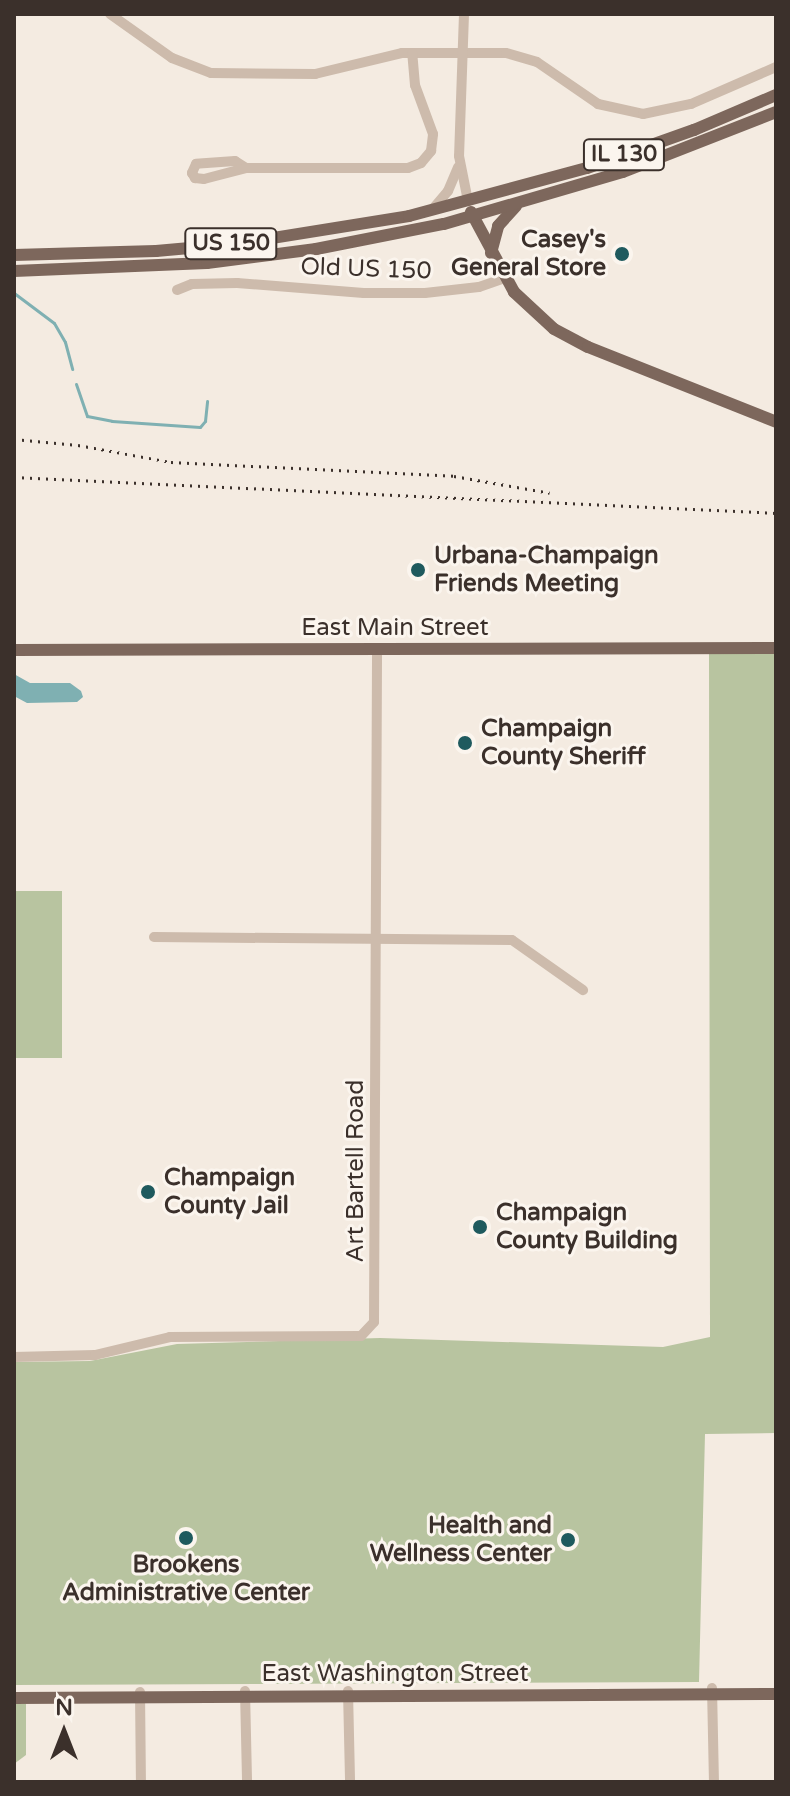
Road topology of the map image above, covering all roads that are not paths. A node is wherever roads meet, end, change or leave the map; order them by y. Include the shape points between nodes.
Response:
1 (110, 14) edge
2 (464, 14) edge
3 (463, 52) junction
4 (412, 53) junction
5 (776, 67) edge
6 (776, 95) edge
7 (776, 112) edge
8 (459, 165) junction
9 (246, 168) dead end
10 (468, 201) junction
11 (516, 206) junction
12 (432, 210) junction
13 (473, 217) junction
14 (491, 253) junction
15 (14, 255) edge
16 (14, 271) edge
17 (505, 278) junction
18 (177, 290) dead end
19 (776, 422) edge
20 (776, 648) edge
21 (14, 650) edge
22 (377, 650) junction
23 (154, 937) dead end
24 (377, 939) junction
25 (583, 990) dead end
26 (14, 1357) edge
27 (776, 1686) edge
28 (14, 1691) edge
29 (712, 1692) junction
30 (245, 1694) junction
31 (348, 1694) junction
32 (776, 1694) edge
33 (140, 1695) junction
34 (14, 1698) edge
35 (141, 1782) edge
36 (247, 1782) edge
37 (350, 1782) edge
38 (714, 1782) edge

1 - 4 street via 172,58 211,73 315,74
2 - 3 street
3 - 4 street
3 - 5 street via 529,59 598,104 643,114 691,104
3 - 8 street
4 - 9 street via 415,85 433,134 431,151 421,163 408,168
6 - 10 main road, IL 130 via 642,149
7 - 11 main road, IL 130 via 665,157
8 - 10 street
8 - 12 street
10 - 12 main road, US 150
10 - 13 main road
11 - 13 main road
11 - 14 main road via 498,226
12 - 15 main road, US 150 via 235,244
13 - 14 main road
13 - 16 main road, US 150 via 259,257 141,268
14 - 17 main road
17 - 18 street, Old US 150 via 479,287 425,293 237,283 192,284
17 - 19 main road via 526,305 566,336
20 - 22 main road, East Main Street
21 - 22 main road, East Main Street
22 - 24 street, Art Bartell Road
23 - 24 street
24 - 25 street via 512,940
24 - 26 street, Art Bartell Road via 376,1311 369,1330 346,1337 170,1337 95,1355
27 - 29 main road, East Washington Street
28 - 33 main road, East Washington Street
29 - 31 main road, East Washington Street
29 - 32 main road, East Washington Street
29 - 38 street
30 - 31 main road, East Washington Street
30 - 33 main road, East Washington Street
30 - 36 street
31 - 37 street
33 - 34 main road, East Washington Street
33 - 35 street

